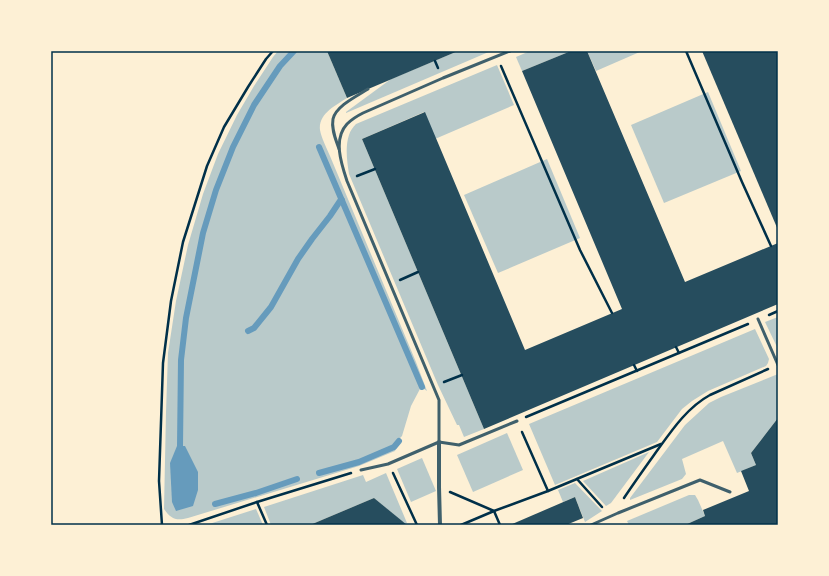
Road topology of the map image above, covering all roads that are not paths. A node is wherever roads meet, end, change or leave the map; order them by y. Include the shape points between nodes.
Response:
1 (510, 51) edge
2 (368, 89) dead end
3 (339, 150) junction
4 (758, 319) road end
5 (778, 365) edge
6 (517, 421) road end
7 (439, 442) junction
8 (361, 470) road end
9 (730, 492) dead end
10 (440, 525) edge
11 (591, 525) edge

1 - 3 lane via 363,113 343,130
2 - 3 lane via 336,110 333,126
3 - 7 lane via 347,181 439,400
4 - 5 lane
6 - 7 lane via 459,445
7 - 8 lane via 388,464
7 - 10 street
9 - 11 lane via 700,480

